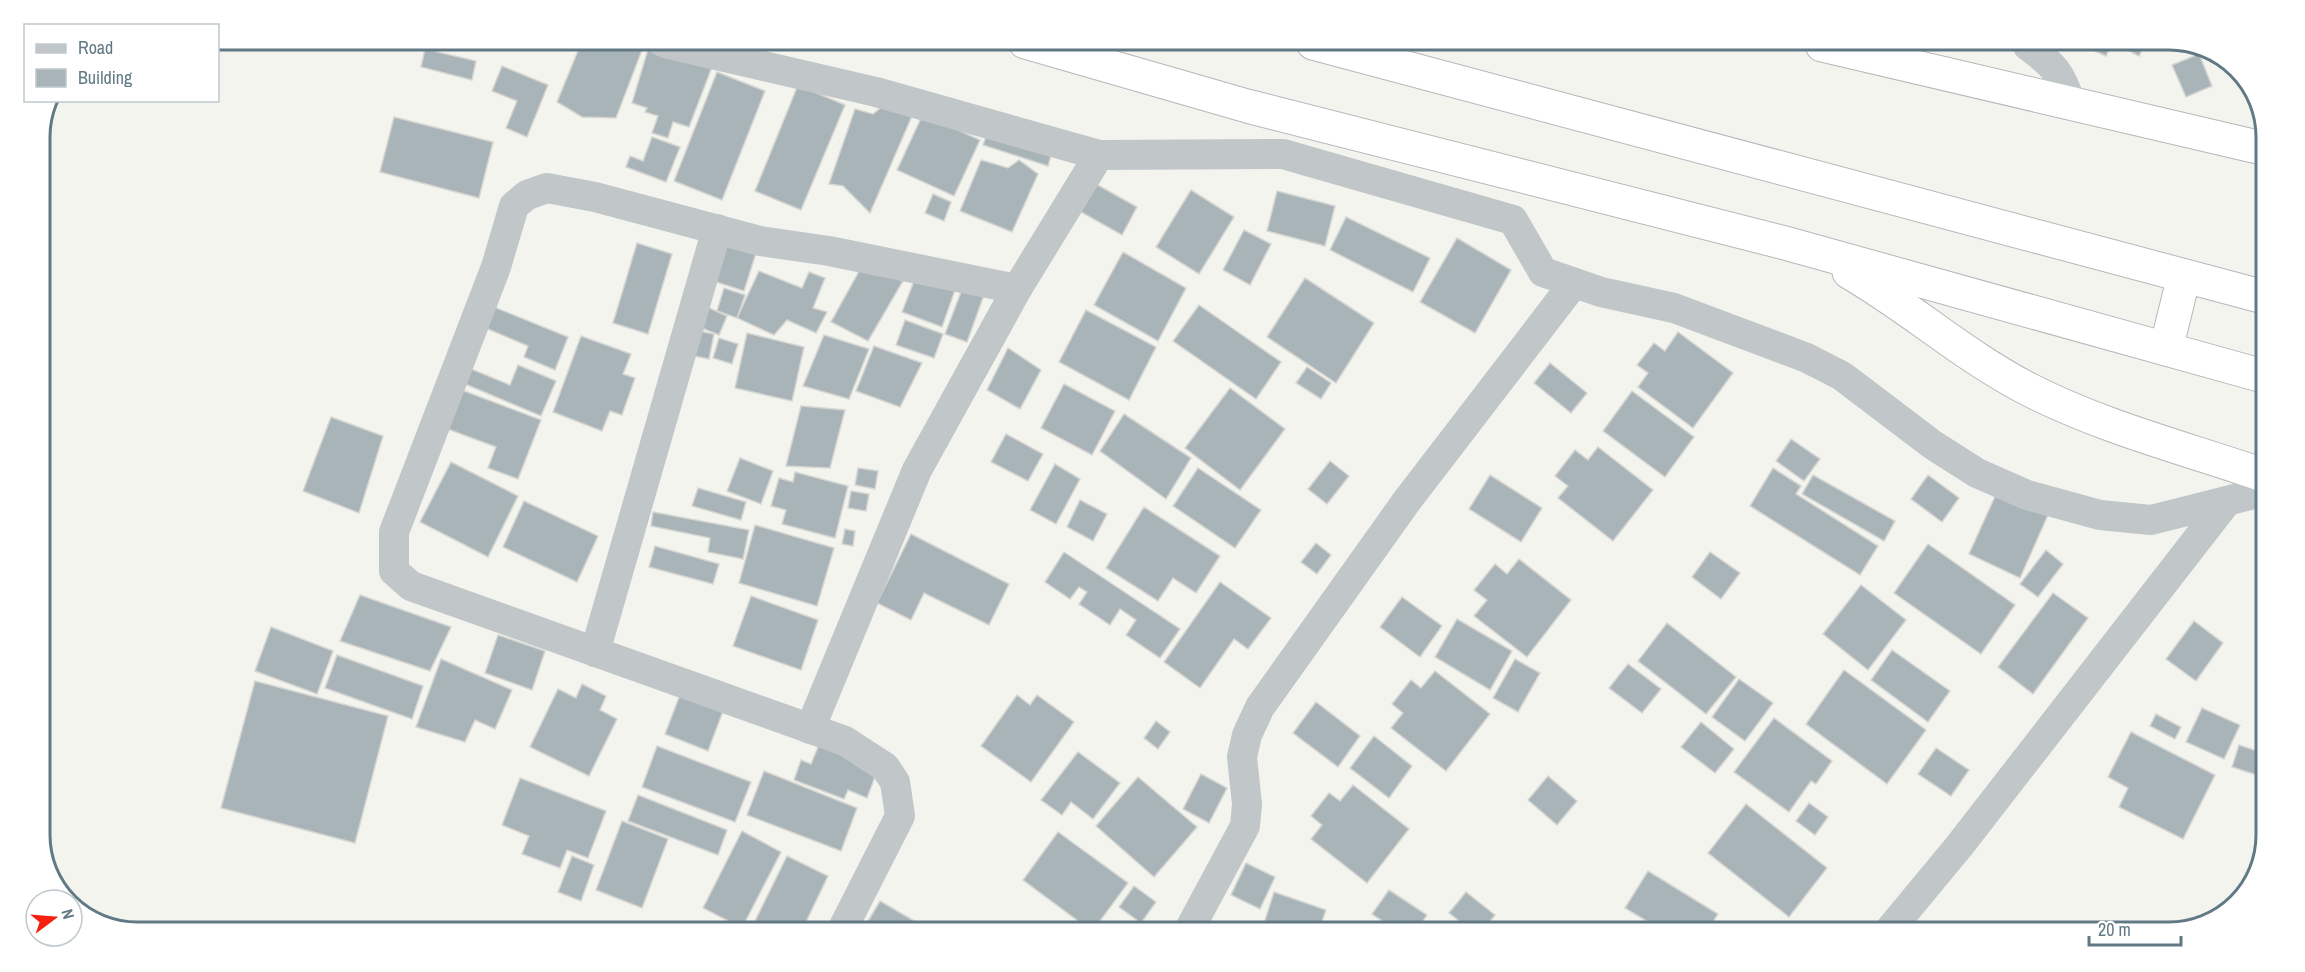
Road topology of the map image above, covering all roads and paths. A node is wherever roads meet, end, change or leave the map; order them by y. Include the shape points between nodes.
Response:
1 (694, 50) edge
2 (1053, 50) edge
3 (1339, 50) edge
4 (1843, 50) edge
5 (2034, 50) edge
6 (2071, 104) junction
7 (2255, 146) edge
8 (1099, 156) junction
9 (717, 229) junction
10 (1785, 243) junction
11 (2184, 276) junction
12 (1574, 283) junction
13 (1017, 289) junction
14 (2255, 295) edge
15 (2166, 350) junction
16 (2255, 374) edge
17 (2255, 473) edge
18 (2256, 494) edge
19 (2226, 501) junction
20 (595, 652) junction
21 (810, 729) junction
22 (846, 922) edge
23 (1193, 922) edge
24 (1896, 922) edge

1 - 8 street via 876,92
2 - 10 highway via 1247,106
3 - 11 highway
4 - 6 highway
5 - 6 street via 2049,61 2064,81
6 - 7 highway
8 - 12 street via 1283,154 1513,220 1543,272
8 - 13 street
9 - 13 street via 760,241
9 - 20 street
9 - 20 street via 547,188 527,195 514,206 496,267 394,532 394,572 411,586
10 - 15 highway
10 - 17 highway via 1878,289 1981,362 2027,388 2079,413
11 - 14 highway
11 - 15 highway
12 - 19 street via 1674,308 1807,358 1842,376 1968,467 2027,495 2100,515 2151,520
12 - 23 street via 1406,502 1260,707 1242,757 1245,825
13 - 21 street via 917,470
15 - 16 highway
18 - 19 street
19 - 24 street
20 - 21 street
21 - 22 street via 844,741 885,767 895,782 900,816

